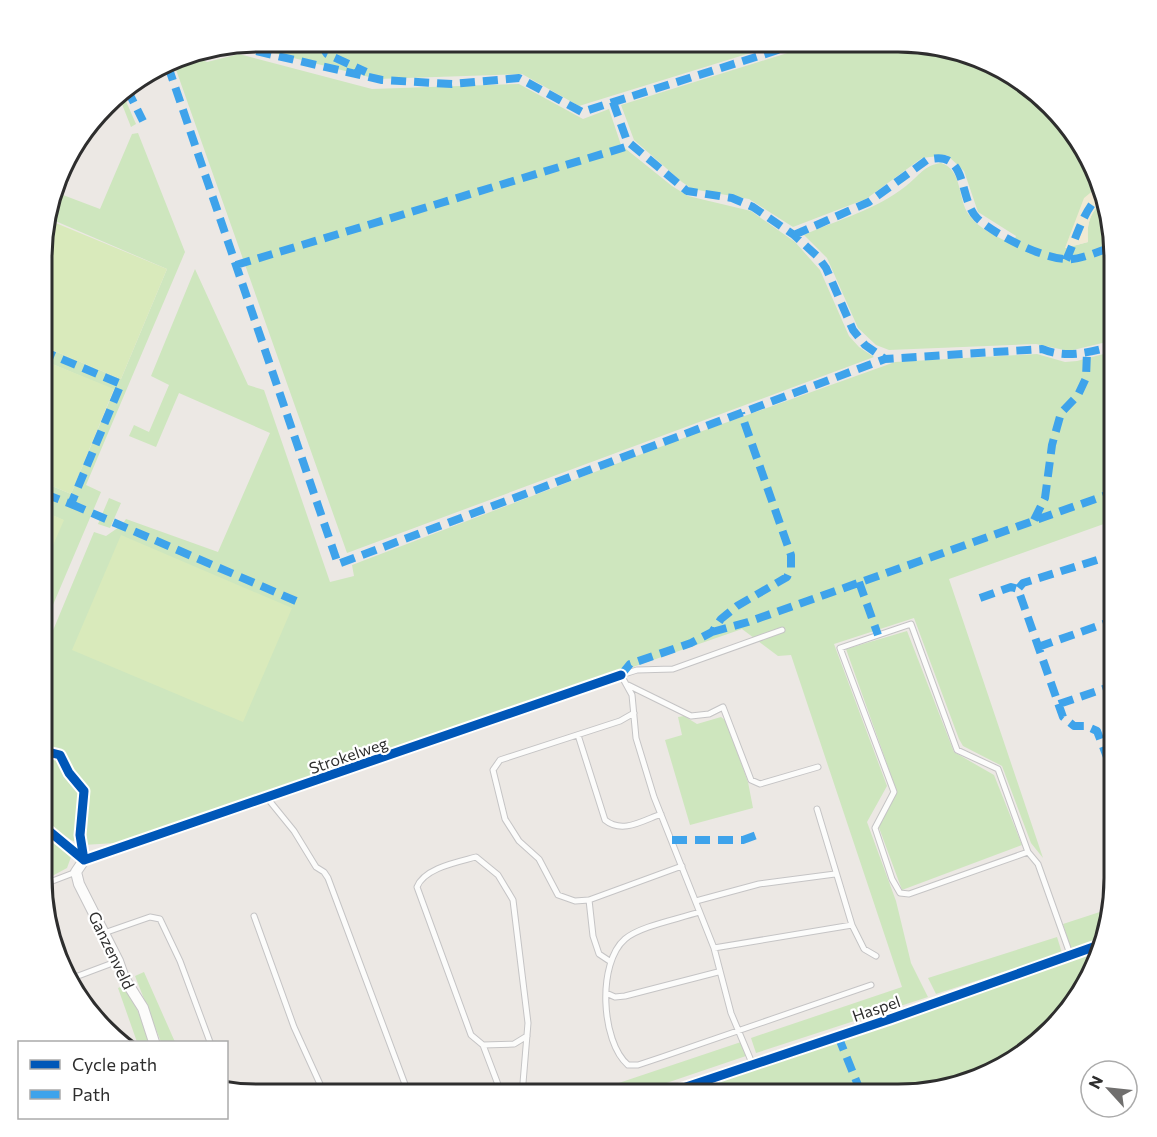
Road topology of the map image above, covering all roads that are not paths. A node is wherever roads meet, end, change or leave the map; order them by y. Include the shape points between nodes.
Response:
1 (782, 630) dead end
2 (625, 680) junction
3 (634, 713) junction
4 (578, 735) junction
5 (818, 767) dead end
6 (267, 798) junction
7 (817, 809) dead end
8 (661, 814) junction
9 (53, 834) edge
10 (1028, 852) junction
11 (84, 860) junction
12 (682, 866) junction
13 (76, 872) junction
14 (835, 874) junction
15 (53, 881) edge
16 (589, 900) junction
17 (696, 901) junction
18 (699, 912) junction
19 (254, 916) dead end
20 (852, 925) junction
21 (104, 933) junction
22 (1092, 947) edge
23 (714, 948) junction
24 (1071, 955) junction
25 (876, 956) dead end
26 (118, 961) junction
27 (611, 962) junction
28 (718, 972) junction
29 (78, 976) edge
30 (871, 985) dead end
31 (606, 993) junction
32 (739, 1031) junction
33 (527, 1036) junction
34 (154, 1041) edge
35 (210, 1041) edge
36 (483, 1045) junction
37 (752, 1063) junction
38 (320, 1084) edge
39 (404, 1084) edge
40 (498, 1084) edge
41 (523, 1084) edge
42 (693, 1084) edge

1 - 2 lane via 673,669 637,670
2 - 3 lane
2 - 5 lane via 691,716 723,707 751,780 760,784
2 - 6 street, Strokelweg
3 - 4 lane
3 - 8 lane via 636,738
4 - 8 lane via 605,820 622,828
4 - 16 lane via 500,760 493,770 505,819 519,841 539,859 558,895 575,901
6 - 11 street, Strokelweg
6 - 39 lane via 328,878
7 - 14 lane
8 - 12 lane
9 - 11 street
10 - 10 lane via 909,894 900,893 876,828 894,792 840,648 911,624 957,750 998,769
10 - 24 lane via 1038,864
11 - 13 street
12 - 16 lane
12 - 17 lane
13 - 15 lane
13 - 21 street, Ganzenveld
14 - 17 lane via 759,884
14 - 20 lane
16 - 27 lane via 599,954
17 - 18 lane
18 - 23 lane
18 - 27 lane via 624,940
19 - 38 lane
20 - 23 lane
20 - 25 lane via 864,949
21 - 26 street, Ganzenveld
21 - 35 lane via 150,917 160,919
22 - 24 street, Haspel
23 - 28 lane
24 - 37 street, Haspel
26 - 29 lane
26 - 34 street, Ganzenveld via 143,1008
27 - 31 lane
28 - 31 lane via 625,996
28 - 32 lane
30 - 32 lane
31 - 32 lane via 612,1042 627,1065 638,1065
32 - 37 lane
33 - 36 lane via 514,1044
33 - 36 lane via 513,900 498,875 476,857 434,870 419,880 417,887 471,1035
33 - 41 lane
36 - 40 lane
37 - 42 street, Haspel

